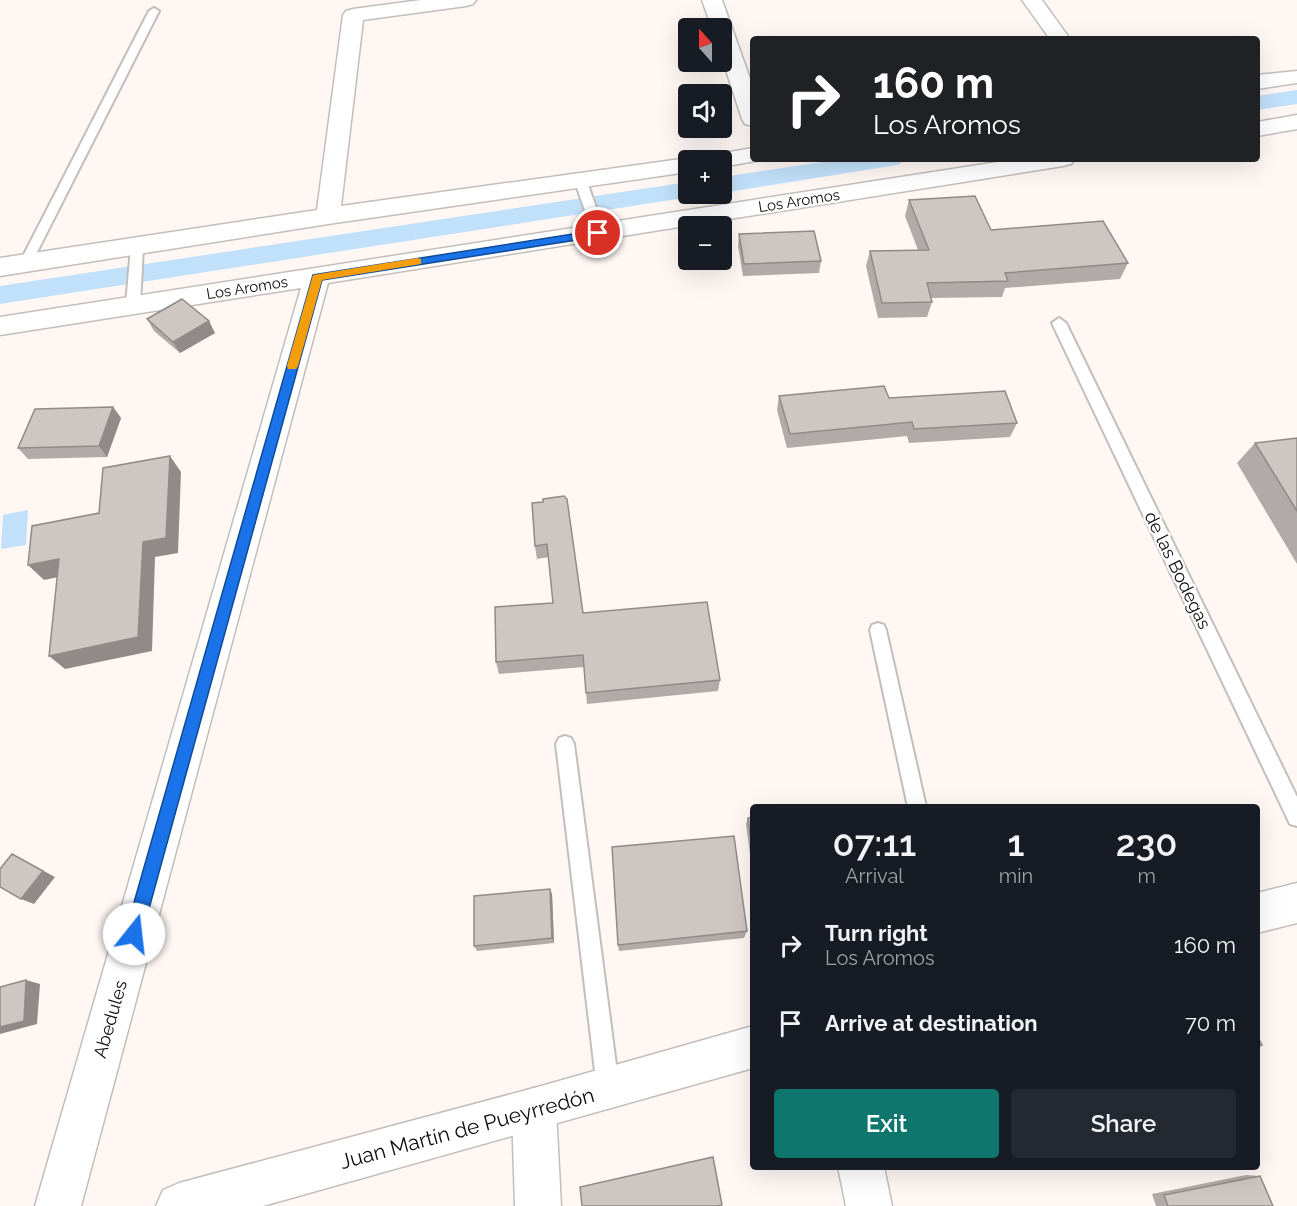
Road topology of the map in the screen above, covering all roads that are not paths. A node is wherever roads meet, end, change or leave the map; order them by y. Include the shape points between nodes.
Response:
1 (466, 0) edge
2 (712, 0) edge
3 (1032, 0) edge
4 (154, 11) dead end
5 (1058, 36) edge
6 (1297, 77) edge
7 (1260, 82) edge
8 (750, 110) edge
9 (1297, 123) edge
10 (1260, 129) edge
11 (750, 155) edge
12 (732, 158) edge
13 (1044, 162) edge
14 (678, 167) edge
15 (581, 182) junction
16 (328, 216) junction
17 (598, 233) junction
18 (137, 248) junction
19 (25, 264) junction
20 (0, 267) edge
21 (317, 277) junction
22 (133, 305) junction
23 (1059, 323) dead end
24 (0, 326) edge
25 (878, 630) dead end
26 (565, 744) dead end
27 (916, 804) edge
28 (1297, 817) edge
29 (1297, 903) edge
30 (1260, 912) edge
31 (750, 1048) edge
32 (609, 1090) junction
33 (534, 1110) junction
34 (862, 1170) edge
35 (58, 1206) edge
36 (179, 1206) edge
37 (538, 1206) edge
38 (869, 1206) edge

1 - 16 street via 353,15
2 - 8 street
3 - 5 street
4 - 19 lane
6 - 7 street
9 - 10 street
11 - 12 street
13 - 17 street, Los Aromos
14 - 15 street
15 - 16 street
15 - 17 lane
16 - 18 street
17 - 21 street, Los Aromos
18 - 19 street
18 - 22 lane
19 - 20 street
21 - 22 street, Los Aromos
21 - 35 street, Abedules
22 - 24 street, Los Aromos
23 - 28 lane, de las Bodegas
25 - 27 lane
26 - 32 lane
29 - 30 street
31 - 32 street, Juan Martín de Pueyrredón
32 - 33 street, Juan Martín de Pueyrredón
33 - 36 street, Juan Martín de Pueyrredón
33 - 37 street
34 - 38 street

